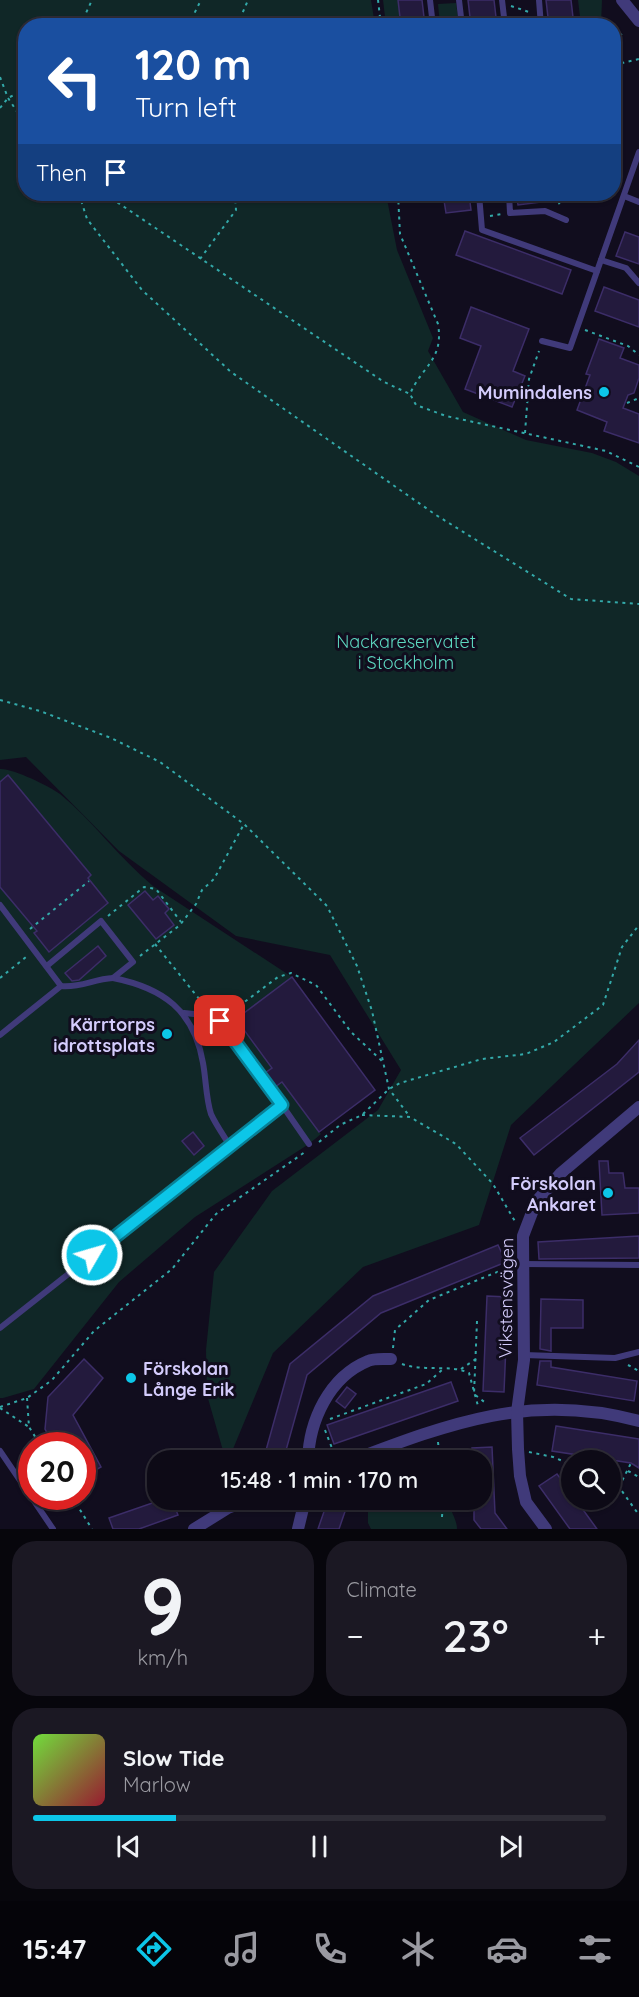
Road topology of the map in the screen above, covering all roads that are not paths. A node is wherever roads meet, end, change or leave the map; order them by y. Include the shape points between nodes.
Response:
1 (430, 0) edge
2 (459, 0) edge
3 (538, 0) edge
4 (622, 0) edge
5 (502, 3) edge
6 (432, 18) edge
7 (461, 18) edge
8 (504, 18) edge
9 (540, 18) edge
10 (639, 21) edge
11 (639, 152) edge
12 (624, 196) junction
13 (480, 201) edge
14 (509, 201) edge
15 (639, 202) edge
16 (566, 220) dead end
17 (601, 260) junction
18 (597, 271) junction
19 (639, 283) edge
20 (542, 341) road end
21 (0, 905) edge
22 (48, 965) junction
23 (113, 978) junction
24 (61, 986) junction
25 (184, 1013) junction
26 (0, 1035) edge
27 (282, 1105) junction
28 (639, 1107) edge
29 (309, 1144) dead end
30 (230, 1146) junction
31 (523, 1264) junction
32 (639, 1265) edge
33 (0, 1328) edge
34 (639, 1352) edge
35 (524, 1355) junction
36 (391, 1359) road end
37 (517, 1412) junction
38 (639, 1421) edge
39 (308, 1450) edge
40 (381, 1450) edge
41 (0, 1451) edge
42 (225, 1510) edge
43 (303, 1510) edge
44 (53, 1529) edge
45 (194, 1529) edge
46 (298, 1529) edge
47 (546, 1529) edge

1 - 6 lane
2 - 7 lane
3 - 9 lane
4 - 10 street
5 - 8 lane
11 - 12 lane
12 - 15 lane
12 - 17 lane
13 - 18 lane via 482,230
14 - 16 lane via 510,213 545,211
17 - 18 lane
17 - 19 lane via 626,268
18 - 20 lane via 570,348
21 - 22 lane
22 - 23 lane via 101,921 133,962
22 - 24 lane
23 - 24 lane via 94,979 77,988
23 - 25 lane via 149,987
24 - 26 lane
25 - 27 lane via 213,1016 220,1021
25 - 30 lane via 202,1057 211,1113
27 - 29 lane
27 - 30 lane
28 - 31 street, Vikstensvägen via 561,1173 536,1202 523,1236
30 - 33 lane
31 - 32 lane
31 - 35 street, Vikstensvägen
34 - 35 lane via 615,1358
35 - 37 street, Vikstensvägen
36 - 39 street via 369,1360 336,1382 320,1410
37 - 38 street via 535,1408 573,1409
37 - 40 street via 436,1430
37 - 47 street, Vikstensvägen via 520,1476 526,1502
41 - 44 lane
42 - 45 street
43 - 46 street

